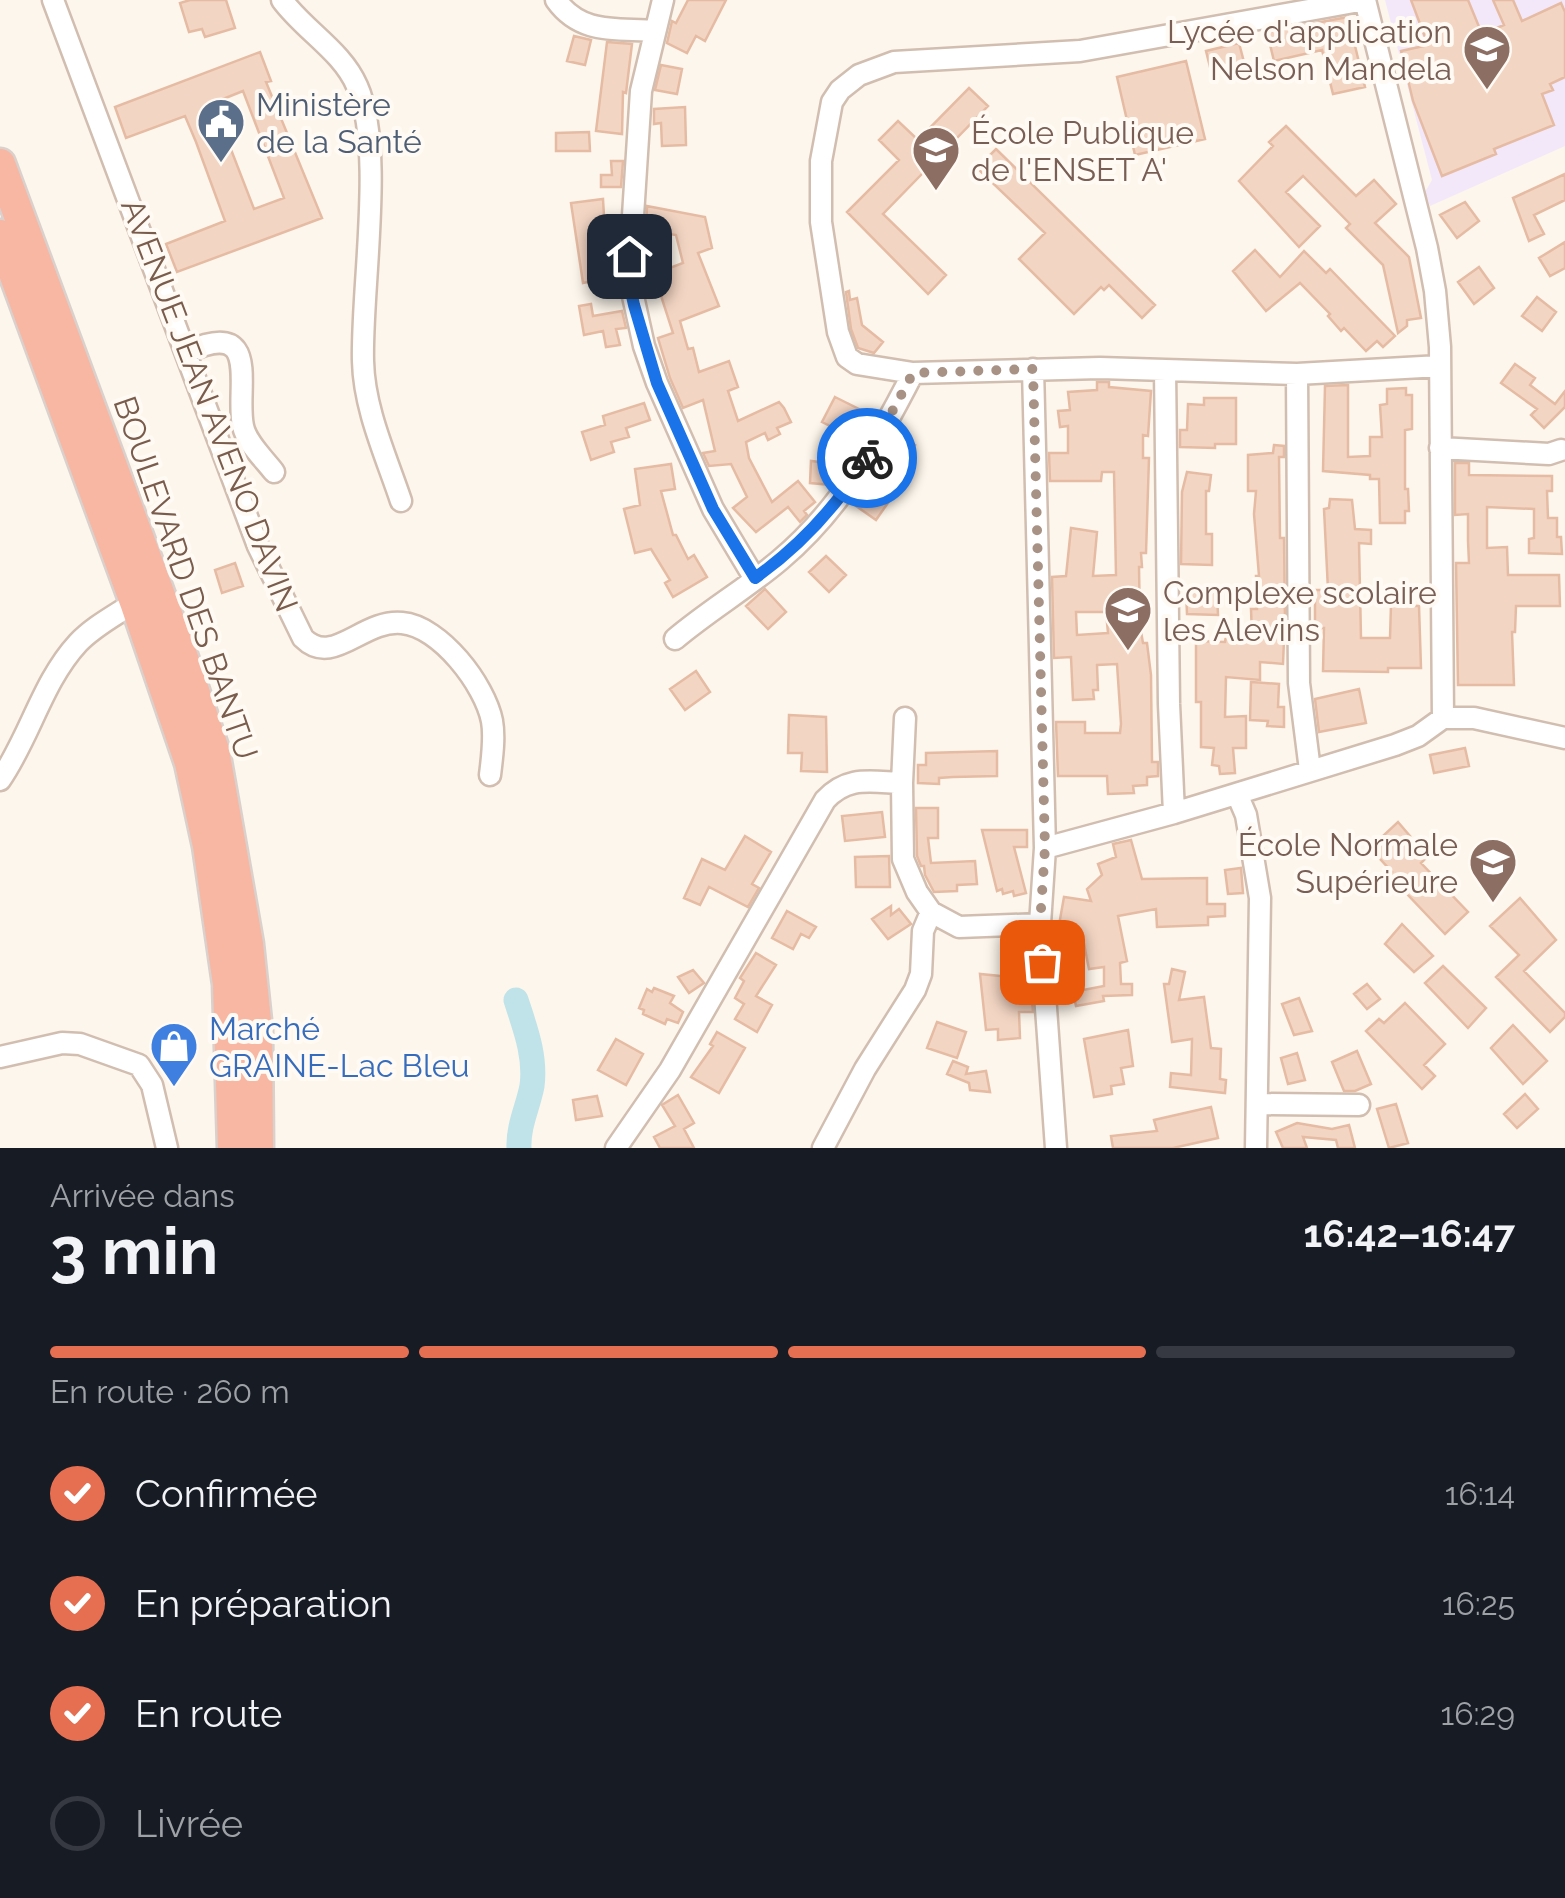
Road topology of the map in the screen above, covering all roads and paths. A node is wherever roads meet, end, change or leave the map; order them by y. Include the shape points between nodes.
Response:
1 (53, 0) edge
2 (282, 0) edge
3 (556, 0) edge
4 (664, 0) edge
5 (1365, 0) edge
6 (655, 30) junction
7 (0, 164) edge
8 (0, 235) edge
9 (187, 352) junction
10 (1440, 366) junction
11 (1033, 369) junction
12 (1165, 370) junction
13 (913, 373) junction
14 (1297, 374) junction
15 (1564, 447) edge
16 (1440, 448) junction
17 (274, 472) dead end
18 (400, 501) dead end
19 (755, 578) junction
20 (136, 602) junction
21 (674, 638) dead end
22 (905, 718) dead end
23 (1443, 718) junction
24 (1565, 738) edge
25 (1310, 770) junction
26 (490, 776) dead end
27 (0, 780) edge
28 (902, 783) junction
29 (1237, 794) junction
30 (1174, 813) junction
31 (1045, 848) junction
32 (931, 912) junction
33 (1040, 924) junction
34 (0, 1057) edge
35 (1258, 1104) junction
36 (1359, 1106) dead end
37 (167, 1148) edge
38 (233, 1148) edge
39 (258, 1148) edge
40 (616, 1148) edge
41 (822, 1148) edge
42 (1056, 1148) edge
43 (1256, 1148) edge

1 - 9 street, AVENUE JEAN AVENO DAVIN
2 - 18 street via 345,66 364,109 370,168 364,374
3 - 6 street via 580,24
4 - 6 street
5 - 10 street via 1430,262
5 - 13 street via 1080,51 894,62 848,82 832,102 820,180 838,332 856,364
6 - 19 street via 640,102 631,292 657,383 713,509
7 - 39 highway, BOULEVARD DES BANTU via 214,750 256,1013
8 - 20 highway, BOULEVARD DES BANTU
9 - 17 street via 220,343 242,361 245,433
9 - 26 street, AVENUE JEAN AVENO DAVIN via 258,546 303,638 328,650 400,622 436,636 488,707
10 - 14 street
10 - 16 street
11 - 12 street
11 - 13 street
11 - 31 street
12 - 14 street
12 - 30 street
13 - 19 street via 840,498
14 - 25 street via 1300,683
15 - 16 street via 1549,454
16 - 23 street
19 - 21 street
20 - 27 street via 86,635 58,667
20 - 38 highway, BOULEVARD DES BANTU via 190,763 208,846 228,984
22 - 28 street
23 - 24 street via 1474,718
23 - 25 street via 1418,736
25 - 29 street
28 - 32 street via 903,858
28 - 40 street via 852,782 825,800 670,1070
29 - 30 street
29 - 35 street via 1260,898
30 - 31 street
31 - 33 street
32 - 33 street via 959,927
32 - 41 street via 915,990
33 - 42 street
34 - 37 street via 62,1042 139,1065 152,1085
35 - 36 street
35 - 43 street

